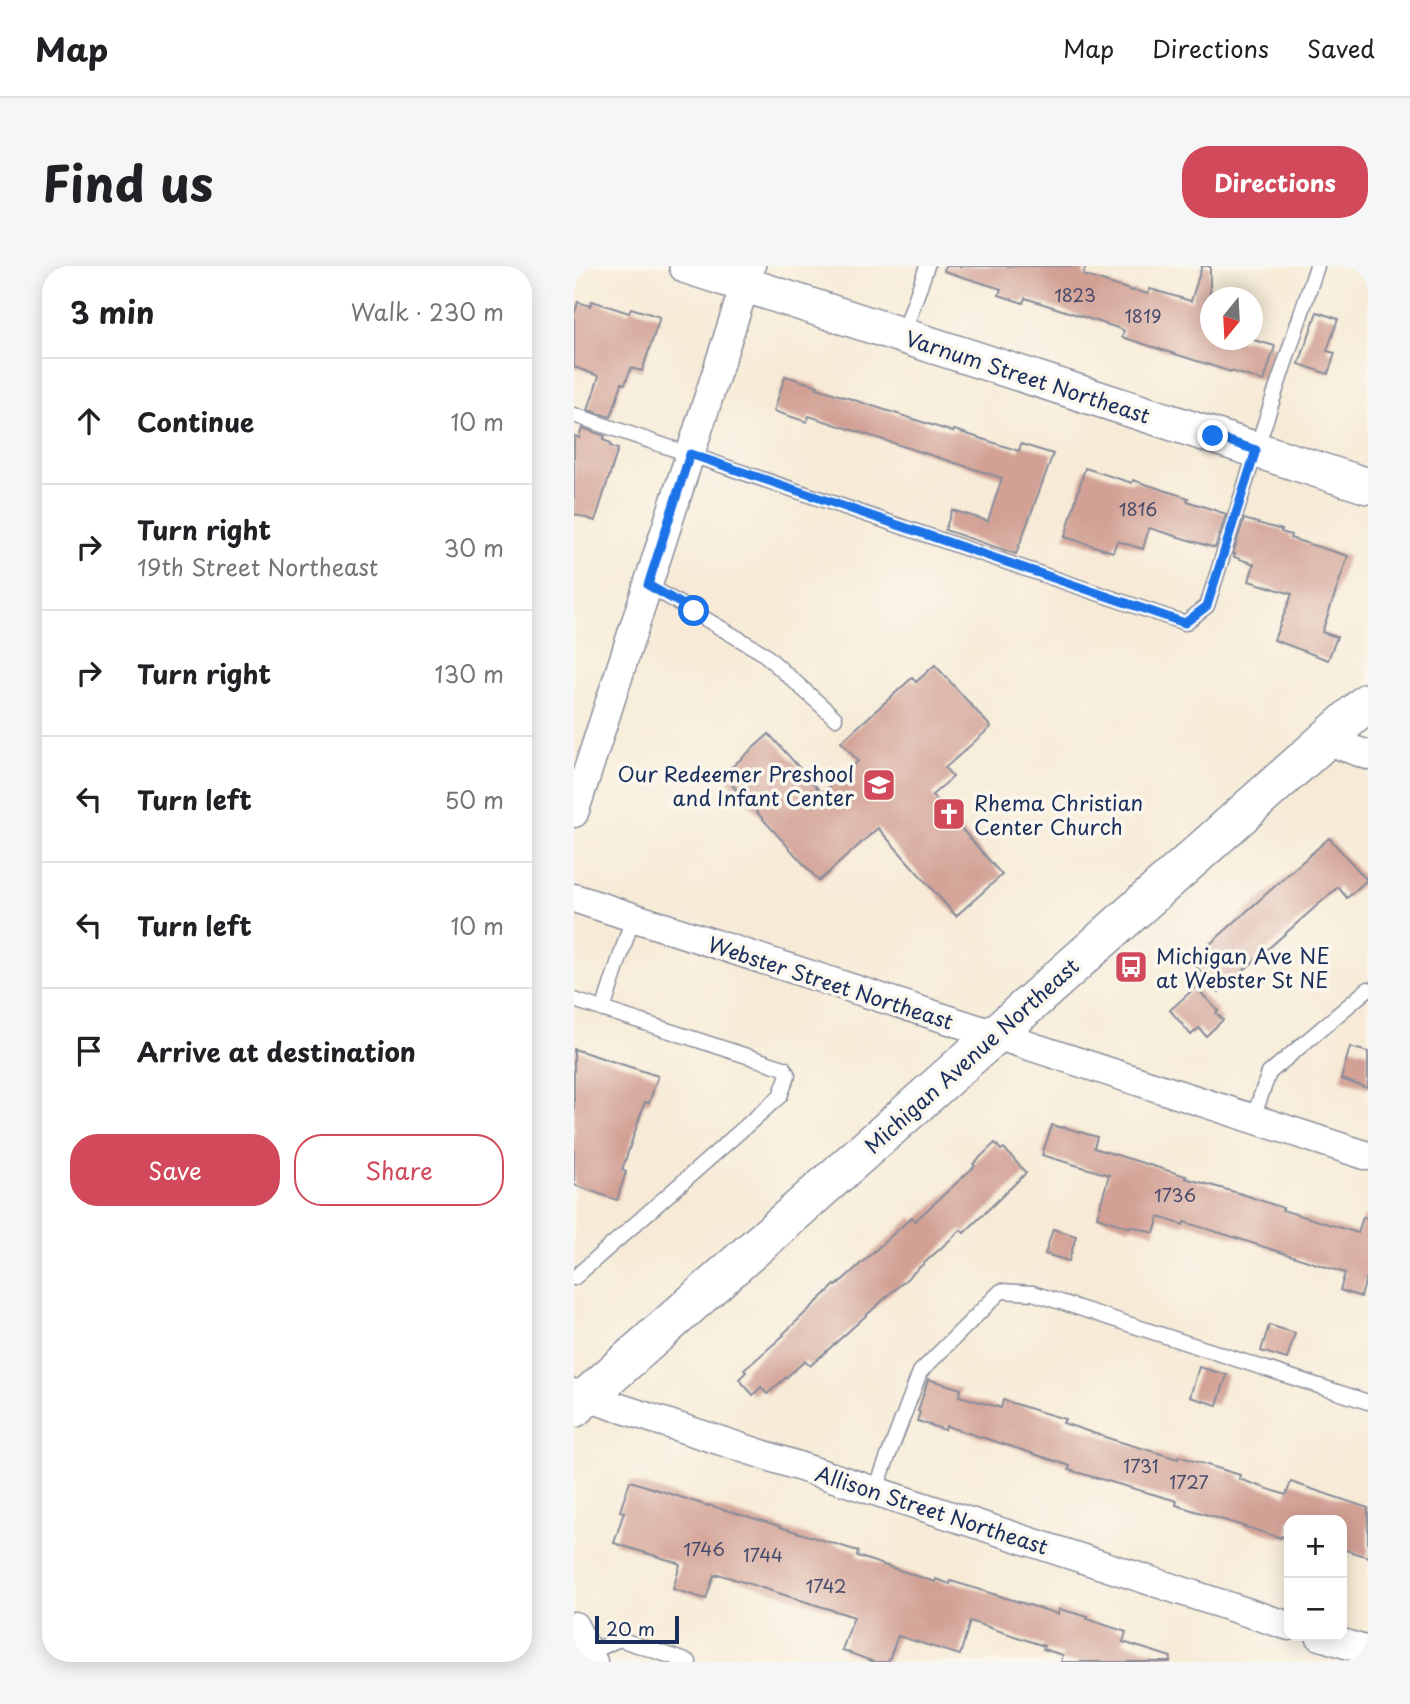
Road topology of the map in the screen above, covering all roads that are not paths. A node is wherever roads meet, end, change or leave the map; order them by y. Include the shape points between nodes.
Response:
1 (687, 266) edge
2 (927, 266) edge
3 (1317, 266) edge
4 (748, 275) edge
5 (903, 335) junction
6 (574, 415) edge
7 (1256, 450) junction
8 (690, 454) junction
9 (1368, 486) edge
10 (648, 585) junction
11 (1368, 702) edge
12 (835, 718) dead end
13 (1325, 740) junction
14 (1368, 755) edge
15 (574, 813) edge
16 (574, 898) edge
17 (633, 917) junction
18 (1368, 989) edge
19 (574, 1000) edge
20 (603, 1010) junction
21 (995, 1035) junction
22 (1253, 1118) junction
23 (1368, 1156) edge
24 (574, 1278) edge
25 (578, 1399) edge
26 (1368, 1402) edge
27 (875, 1491) junction
28 (1284, 1624) edge
29 (574, 1626) edge
30 (1336, 1641) edge
31 (1368, 1651) edge
32 (591, 1658) edge
33 (689, 1662) edge

1 - 4 street, Varnum Street Northeast
2 - 5 lane
3 - 7 lane
4 - 5 street, Varnum Street Northeast
4 - 8 street
5 - 7 street, Varnum Street Northeast
6 - 8 lane
7 - 8 lane via 1207,606 1185,623
7 - 9 street, Varnum Street Northeast
8 - 10 street
10 - 12 lane via 763,653
10 - 15 street
11 - 13 main road, Michigan Avenue Northeast
13 - 14 street
13 - 21 main road, Michigan Avenue Northeast
16 - 17 street, Webster Street Northeast
17 - 20 lane
17 - 21 street, Webster Street Northeast
18 - 22 lane via 1269,1073
19 - 20 lane
20 - 24 lane via 784,1068 788,1075 780,1096
21 - 22 street, Webster Street Northeast
21 - 25 main road, Michigan Avenue Northeast
22 - 23 street, Webster Street Northeast
25 - 27 street, Allison Street Northeast
26 - 27 lane via 1033,1293 1001,1291 920,1372
27 - 28 street, Allison Street Northeast
29 - 32 street
30 - 31 street
32 - 33 lane via 619,1639

